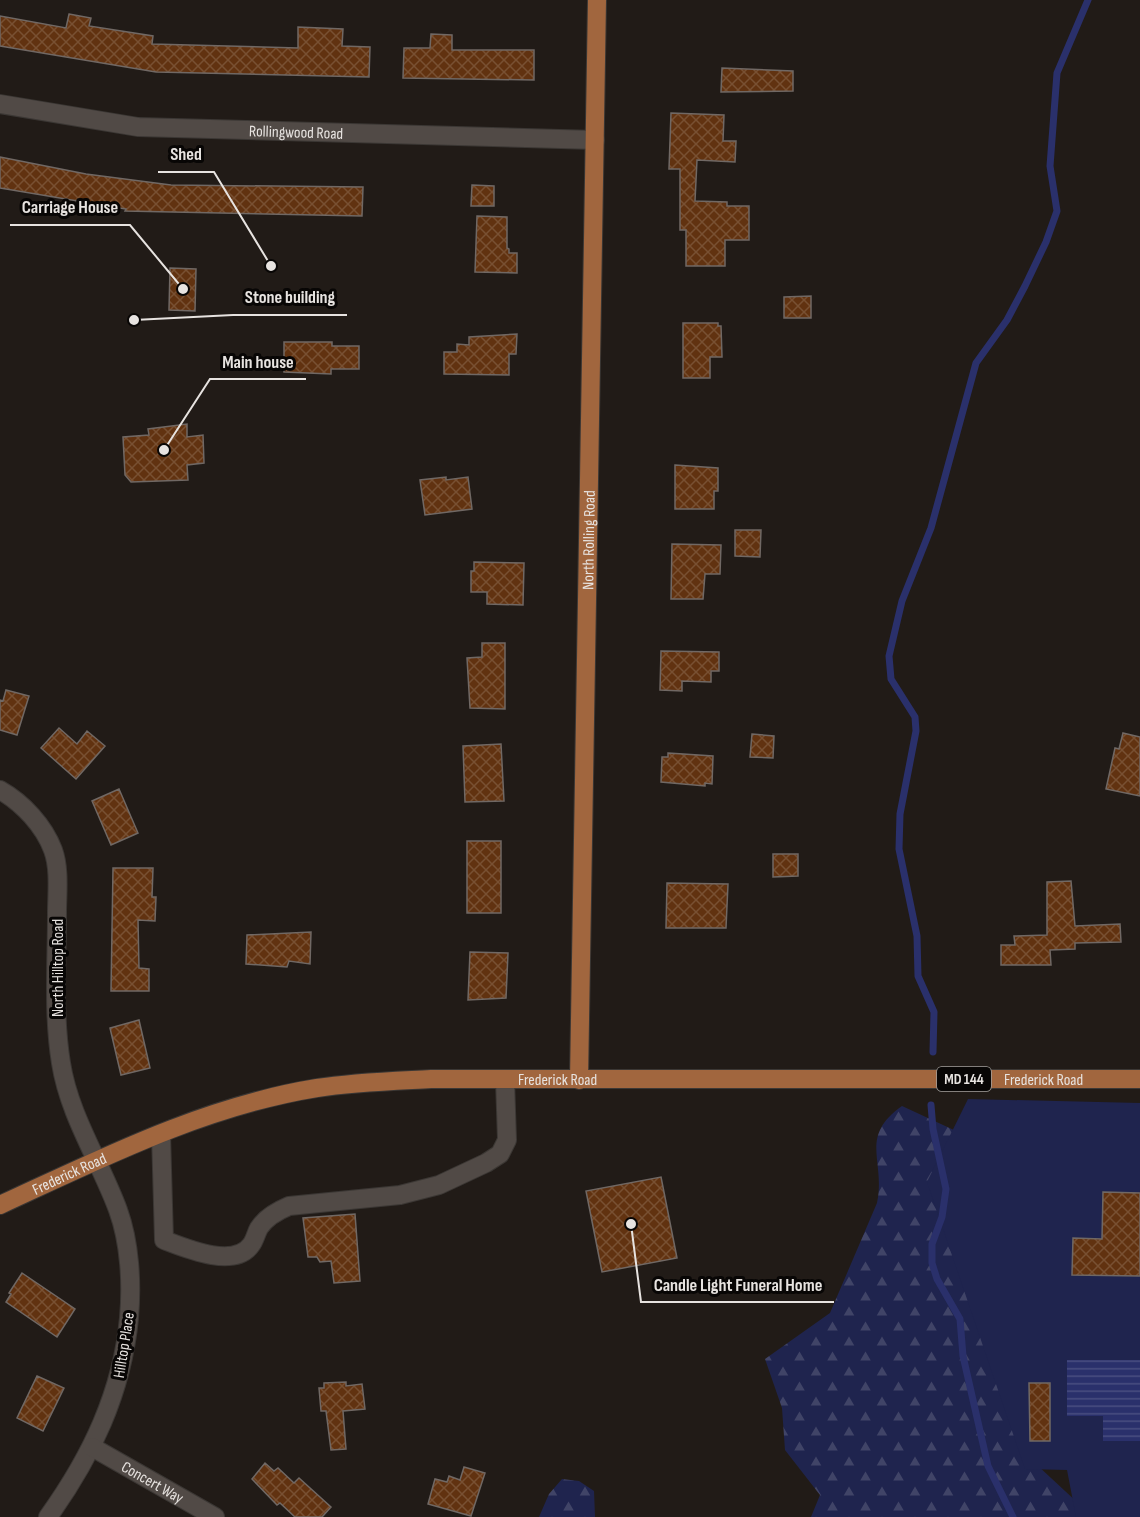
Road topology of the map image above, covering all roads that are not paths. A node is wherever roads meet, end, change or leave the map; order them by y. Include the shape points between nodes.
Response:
1 (597, 0) edge
2 (0, 104) edge
3 (595, 140) junction
4 (0, 790) edge
5 (1140, 1079) edge
6 (506, 1080) junction
7 (579, 1080) junction
8 (161, 1134) junction
9 (95, 1161) junction
10 (0, 1205) edge
11 (92, 1446) junction
12 (48, 1517) edge
13 (215, 1517) edge

1 - 3 main road, North Rolling Road
2 - 3 street, Rollingwood Road via 138,128
3 - 7 main road, North Rolling Road
4 - 9 street, North Hilltop Road via 42,827 54,852 61,1064
5 - 7 main road, Frederick Road / MD 144
6 - 7 main road, Frederick Road / MD 144
6 - 8 main road, Frederick Road / MD 144 via 431,1079 317,1088 217,1113
6 - 8 street via 507,1140 500,1154 439,1185 400,1195 289,1206 260,1226 251,1245 236,1255 196,1253 164,1240
8 - 9 main road, Frederick Road / MD 144
9 - 10 main road, Frederick Road / MD 144
9 - 11 street, Hilltop Place via 126,1238 129,1316 124,1356 111,1405
11 - 12 street, Hilltop Place
11 - 13 street, Concert Way

